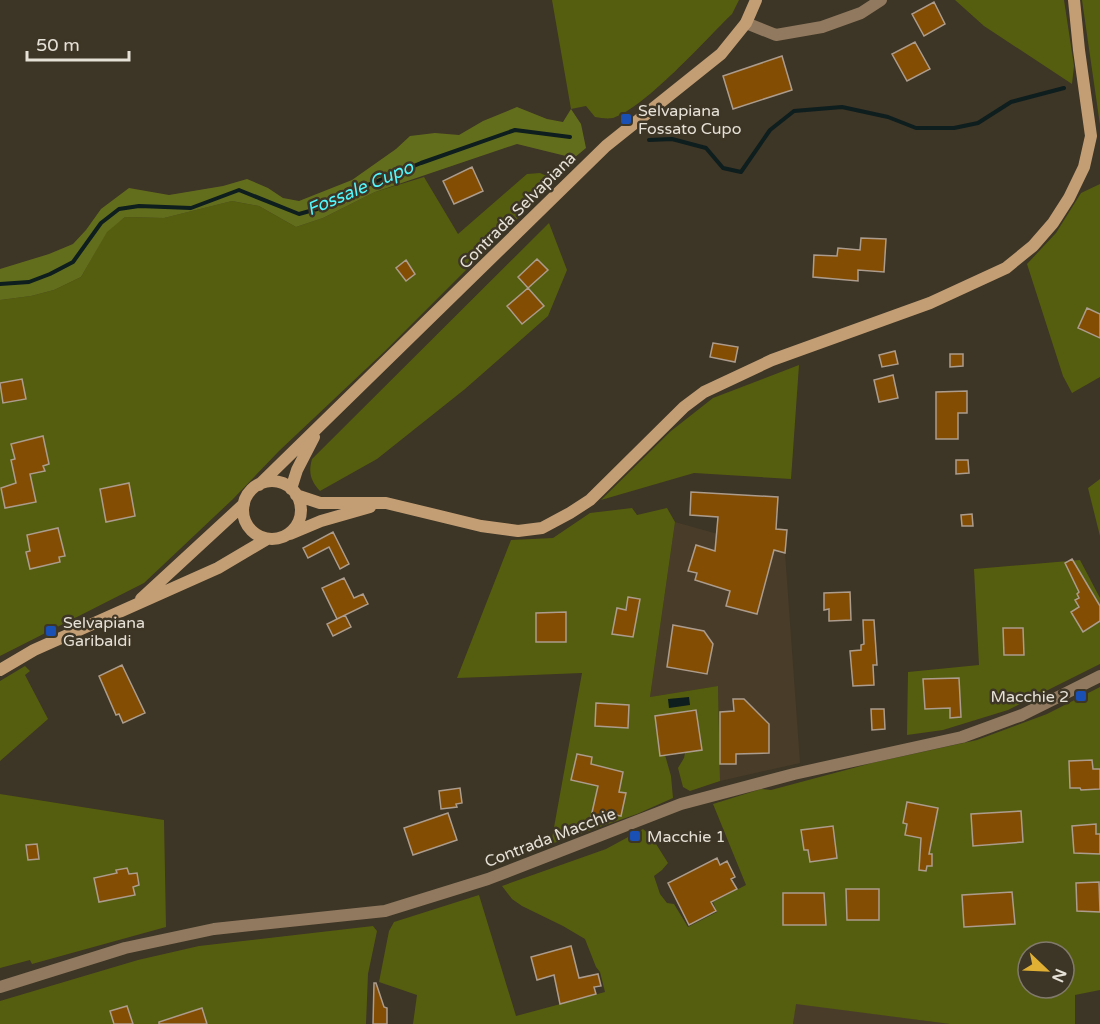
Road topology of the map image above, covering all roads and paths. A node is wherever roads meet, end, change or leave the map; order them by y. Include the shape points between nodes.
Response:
1 (756, 0) edge
2 (881, 0) edge
3 (1074, 0) edge
4 (746, 23) junction
5 (318, 428) junction
6 (259, 485) junction
7 (294, 492) junction
8 (386, 503) junction
9 (244, 504) junction
10 (286, 535) junction
11 (267, 539) junction
12 (129, 609) junction
13 (0, 670) edge
14 (1100, 676) edge
15 (0, 987) edge

1 - 4 main road, Contrada Selvapiana
2 - 4 street via 861,13 822,27 776,35
3 - 8 main road via 1091,136 1084,167 1053,223 1006,268 930,303 772,360 704,393 684,407 590,500 542,528 518,531 481,526
4 - 5 main road, Contrada Selvapiana via 721,54 606,146
5 - 6 main road, Contrada Selvapiana
5 - 7 main road, Contrada Selvapiana via 297,470
6 - 7 main road via 276,482
6 - 9 main road
7 - 8 main road via 320,502
7 - 10 main road via 300,517
8 - 10 main road
9 - 11 main road via 248,526
9 - 12 main road
10 - 11 main road
11 - 12 main road via 218,568
12 - 13 main road via 34,650
14 - 15 street, Contrada Macchie via 1022,715 962,737 681,804 488,879 385,910 214,929 125,948

